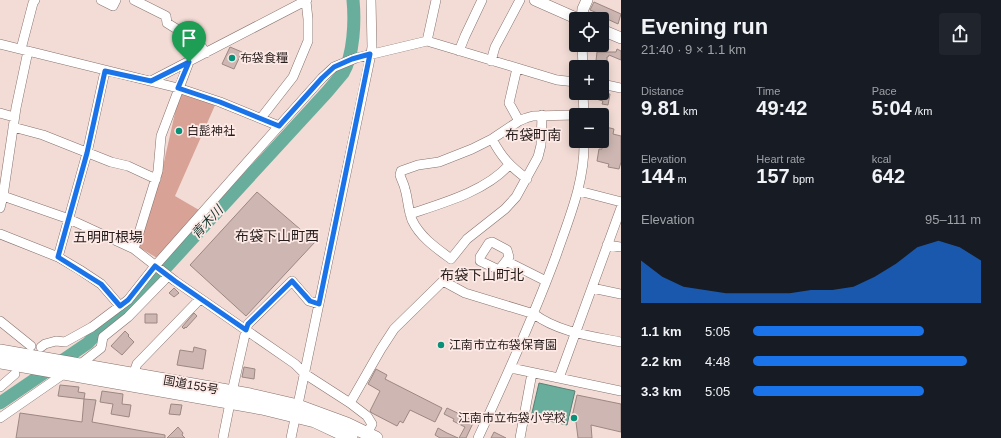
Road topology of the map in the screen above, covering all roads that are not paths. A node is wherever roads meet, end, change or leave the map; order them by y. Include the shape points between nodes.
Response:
1 (101, 0) edge
2 (116, 0) edge
3 (134, 0) edge
4 (307, 0) edge
5 (371, 0) edge
6 (436, 0) edge
7 (482, 0) edge
8 (520, 0) edge
9 (535, 0) edge
10 (587, 0) edge
11 (31, 1) edge
12 (583, 12) edge
13 (569, 15) edge
14 (609, 33) edge
15 (621, 38) edge
16 (427, 41) junction
17 (0, 44) edge
18 (24, 50) junction
19 (460, 51) junction
20 (206, 53) junction
21 (370, 54) junction
22 (491, 60) junction
23 (189, 62) junction
24 (517, 68) junction
25 (105, 71) junction
26 (151, 81) junction
27 (569, 81) edge
28 (609, 85) edge
29 (620, 86) edge
30 (178, 88) junction
31 (0, 113) edge
32 (542, 115) junction
33 (569, 115) edge
34 (14, 117) junction
35 (261, 118) junction
36 (519, 121) junction
37 (279, 126) junction
38 (13, 127) junction
39 (492, 139) junction
40 (584, 148) edge
41 (87, 153) junction
42 (509, 165) junction
43 (156, 179) junction
44 (527, 179) junction
45 (2, 183) edge
46 (579, 191) junction
47 (3, 196) junction
48 (621, 202) edge
49 (0, 208) edge
50 (621, 208) edge
51 (410, 214) junction
52 (69, 219) junction
53 (0, 234) edge
54 (608, 245) junction
55 (621, 248) edge
56 (134, 249) junction
57 (58, 257) junction
58 (506, 262) dead end
59 (156, 266) junction
60 (167, 275) junction
61 (546, 281) junction
62 (592, 288) junction
63 (621, 294) edge
64 (200, 299) junction
65 (319, 304) junction
66 (120, 306) junction
67 (534, 314) junction
68 (0, 321) edge
69 (246, 330) junction
70 (575, 332) junction
71 (621, 342) edge
72 (31, 346) dead end
73 (41, 347) dead end
74 (0, 351) edge
75 (0, 362) edge
76 (41, 364) junction
77 (511, 368) junction
78 (70, 369) junction
79 (532, 373) junction
80 (15, 374) dead end
81 (305, 374) junction
82 (133, 375) junction
83 (559, 378) junction
84 (0, 387) edge
85 (621, 391) edge
86 (231, 397) junction
87 (350, 403) junction
88 (297, 411) junction
89 (0, 418) edge
90 (372, 436) edge
91 (224, 438) edge
92 (291, 438) edge
93 (351, 438) edge
94 (478, 438) edge
95 (520, 438) edge

1 - 2 street via 113,6
3 - 20 street via 166,16 167,23 199,43
4 - 20 street
4 - 35 street via 308,41 293,77
5 - 21 street
6 - 16 street
7 - 19 street
8 - 22 street via 495,47
9 - 13 main road
10 - 12 main road
11 - 18 street
14 - 15 main road
16 - 19 street
16 - 21 street
17 - 18 street
18 - 25 street
18 - 34 street
19 - 22 street
20 - 23 street
21 - 37 street via 337,66 322,78
21 - 65 street
22 - 24 street
23 - 26 street
23 - 30 street
24 - 27 street
24 - 36 street via 509,103
25 - 26 street
25 - 41 street
26 - 30 street
28 - 29 street
30 - 35 street
30 - 43 street via 161,136
31 - 34 street
32 - 33 street
32 - 36 street
32 - 44 street via 540,152
34 - 38 street
35 - 37 street
36 - 39 street
37 - 59 street
38 - 41 street via 43,135
38 - 45 street
39 - 42 street
39 - 51 street via 439,162 401,171
40 - 46 street
41 - 43 street via 128,166
41 - 52 street
42 - 44 street
42 - 51 street via 498,176 483,185
43 - 56 street
44 - 51 street via 512,203 467,240 451,259 423,236
45 - 47 street
46 - 48 street
46 - 61 street
47 - 49 street
47 - 52 street
50 - 54 street
52 - 56 street
52 - 57 street
53 - 57 street
54 - 55 street
54 - 62 street
56 - 59 street
57 - 66 street via 101,284
58 - 61 street
59 - 60 street
59 - 66 street
60 - 64 street
60 - 78 street via 128,317 103,337 101,348
61 - 67 street
62 - 63 street
62 - 70 street
64 - 69 street
64 - 82 street via 137,364
65 - 69 street via 310,301 292,281 248,324
65 - 81 street
66 - 73 street via 66,342 56,341
67 - 70 street via 542,320
67 - 77 street
67 - 87 street via 465,293 443,280 394,329
68 - 72 street
69 - 81 street via 295,364
69 - 86 street
70 - 71 street
70 - 83 street
74 - 76 highway, 国道155号
75 - 76 highway, 国道155号
76 - 78 highway, 国道155号
77 - 79 street
77 - 94 street
78 - 82 highway, 国道155号
78 - 86 highway, 国道155号
78 - 89 street
79 - 83 street
79 - 95 street
80 - 84 street
81 - 87 street
81 - 88 street
82 - 86 highway, 国道155号
83 - 85 street
86 - 88 highway, 国道155号 via 262,408
86 - 91 street
87 - 90 street via 368,416 372,424
88 - 90 highway, 国道155号 via 340,421
88 - 92 street
88 - 93 highway, 国道155号

